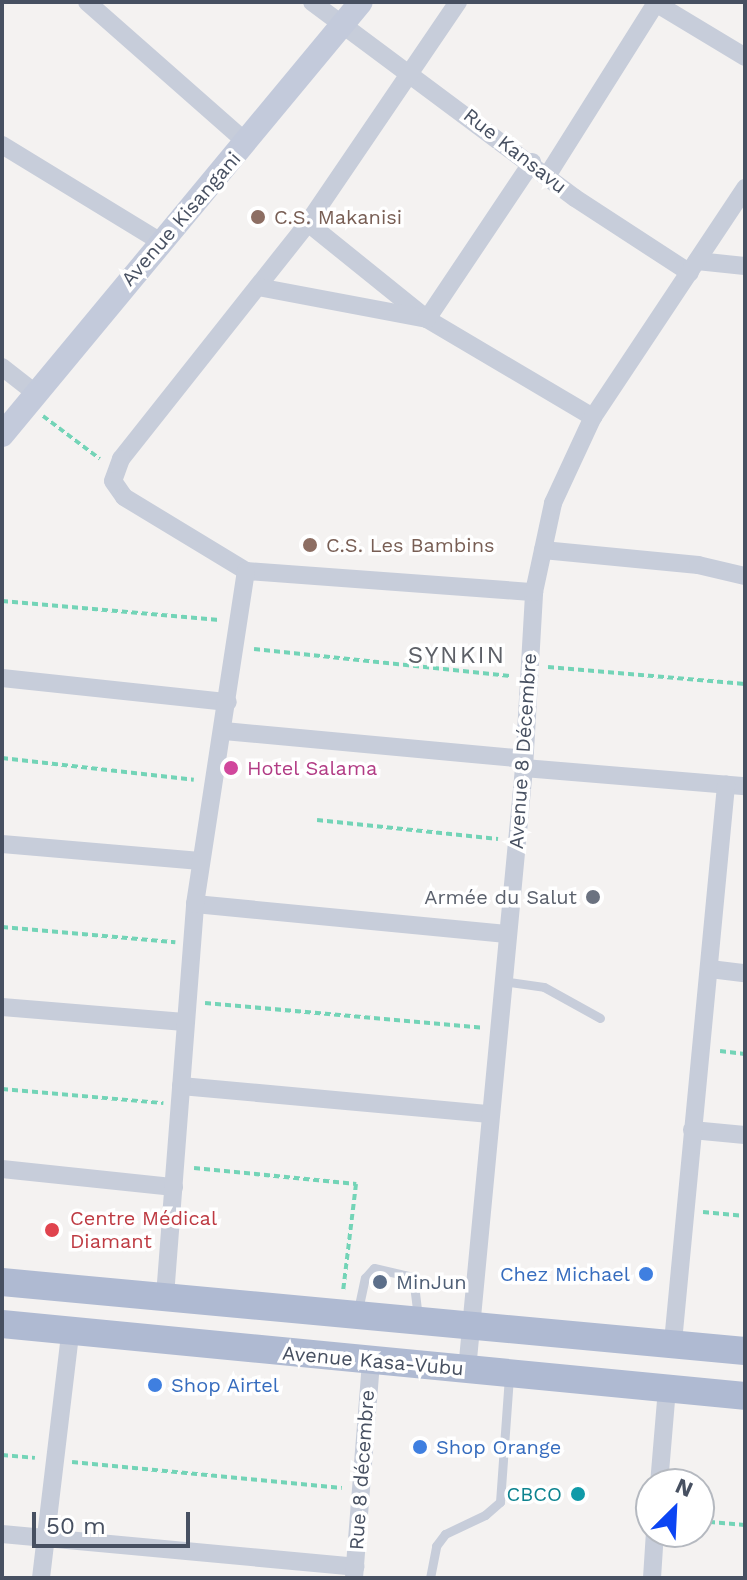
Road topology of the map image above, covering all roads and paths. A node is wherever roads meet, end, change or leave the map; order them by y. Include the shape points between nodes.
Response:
1 (87, 2) edge
2 (312, 2) edge
3 (361, 2) edge
4 (458, 2) edge
5 (655, 3) edge
6 (344, 24) junction
7 (745, 57) edge
8 (413, 74) junction
9 (247, 143) junction
10 (2, 145) edge
11 (532, 162) junction
12 (547, 176) junction
13 (745, 188) edge
14 (308, 223) junction
15 (161, 242) junction
16 (745, 266) edge
17 (694, 267) junction
18 (258, 287) junction
19 (427, 319) junction
20 (2, 367) edge
21 (30, 397) junction
22 (593, 417) junction
23 (2, 435) edge
24 (115, 470) junction
25 (543, 550) junction
26 (246, 571) junction
27 (745, 576) edge
28 (534, 592) junction
29 (2, 601) edge
30 (239, 622) junction
31 (235, 648) junction
32 (529, 672) junction
33 (2, 678) edge
34 (745, 684) edge
35 (228, 702) junction
36 (224, 731) junction
37 (2, 758) edge
38 (524, 763) junction
39 (214, 782) junction
40 (736, 786) edge
41 (317, 820) dead end
42 (516, 841) junction
43 (2, 844) edge
44 (200, 861) junction
45 (195, 904) junction
46 (2, 927) edge
47 (507, 934) junction
48 (191, 944) junction
49 (710, 969) junction
50 (745, 973) edge
51 (502, 981) junction
52 (186, 1001) junction
53 (2, 1007) edge
54 (600, 1018) dead end
55 (184, 1022) junction
56 (498, 1030) junction
57 (701, 1049) junction
58 (745, 1054) edge
59 (2, 1089) edge
60 (180, 1096) junction
61 (490, 1114) junction
62 (692, 1130) junction
63 (745, 1135) edge
64 (176, 1166) junction
65 (2, 1169) edge
66 (174, 1187) junction
67 (685, 1211) junction
68 (745, 1216) edge
69 (2, 1282) edge
70 (165, 1296) junction
71 (349, 1311) junction
72 (418, 1317) junction
73 (472, 1322) junction
74 (2, 1324) edge
75 (70, 1333) junction
76 (673, 1342) junction
77 (745, 1351) edge
78 (371, 1361) junction
79 (467, 1370) junction
80 (509, 1374) junction
81 (667, 1389) junction
82 (745, 1396) edge
83 (2, 1455) edge
84 (53, 1460) junction
85 (660, 1468) edge
86 (360, 1490) junction
87 (715, 1522) edge
88 (745, 1525) edge
89 (2, 1534) edge
90 (43, 1539) junction
91 (654, 1548) edge
92 (354, 1573) edge
93 (41, 1578) edge
94 (430, 1578) edge
95 (652, 1578) edge

1 - 9 street
2 - 6 street, Rue Kansavu
3 - 6 street, Avenue Kisangani
4 - 8 street
5 - 7 street
5 - 12 street
6 - 8 street, Rue Kansavu
6 - 9 street, Avenue Kisangani
8 - 11 street, Rue Kansavu
8 - 14 street
9 - 15 street, Avenue Kisangani
10 - 15 street
11 - 12 street, Rue Kansavu
11 - 19 street
12 - 17 street, Rue Kansavu
13 - 17 street, Avenue 8 Décembre
14 - 18 street
14 - 19 street
15 - 21 street, Avenue Kisangani
16 - 17 street, Rue Kansavu
17 - 22 street, Avenue 8 Décembre
18 - 19 street
18 - 24 street
19 - 22 street
20 - 21 street
21 - 23 street, Avenue Kisangani
21 - 24 path
22 - 25 street, Avenue 8 Décembre via 558,484
24 - 26 street via 113,481 124,497
25 - 27 street via 698,565
25 - 28 street, Avenue 8 Décembre
26 - 28 street
26 - 30 street
28 - 32 street, Avenue 8 Décembre
29 - 30 path
30 - 31 street
31 - 32 path
31 - 35 street
32 - 34 path
32 - 38 street, Avenue 8 Décembre
33 - 35 street
35 - 36 street
36 - 38 street
36 - 39 street
37 - 39 path
38 - 40 street
38 - 42 street, Avenue 8 Décembre
39 - 44 street
40 - 49 street
41 - 42 path
42 - 47 street, Avenue 8 Décembre
43 - 44 street
44 - 45 street
45 - 47 street
45 - 48 street
46 - 48 path
47 - 51 street, Avenue 8 Décembre
48 - 52 street
49 - 50 street
49 - 57 street
51 - 54 lane via 544,987
51 - 56 street, Avenue 8 Décembre
52 - 55 street
52 - 56 path
53 - 55 street
55 - 60 street
56 - 61 street, Avenue 8 Décembre
57 - 58 path
57 - 62 street
59 - 60 path
60 - 61 street
60 - 64 street
61 - 73 street, Avenue 8 Décembre
62 - 63 street
62 - 67 street
64 - 66 street
64 - 71 path via 356,1184
65 - 66 street
66 - 70 street
67 - 68 path
67 - 76 street
69 - 70 main road
70 - 71 main road
71 - 72 main road
71 - 72 lane via 374,1268 413,1277
72 - 73 main road
73 - 76 main road
73 - 79 street, Avenue 8 Décembre
74 - 75 main road, Avenue Kasa-Vubu
75 - 78 main road, Avenue Kasa-Vubu
75 - 84 street
76 - 77 main road
78 - 79 main road, Avenue Kasa-Vubu
78 - 86 street, Rue 8 décembre
79 - 80 main road, Avenue Kasa-Vubu
80 - 81 main road, Avenue Kasa-Vubu
80 - 94 lane via 500,1502 445,1534 436,1546
81 - 82 main road, Avenue Kasa-Vubu
81 - 85 street
83 - 84 path
84 - 86 path
84 - 90 street
86 - 92 street, Rue 8 décembre
87 - 88 path
89 - 90 street
90 - 92 street
90 - 93 street
91 - 95 street

